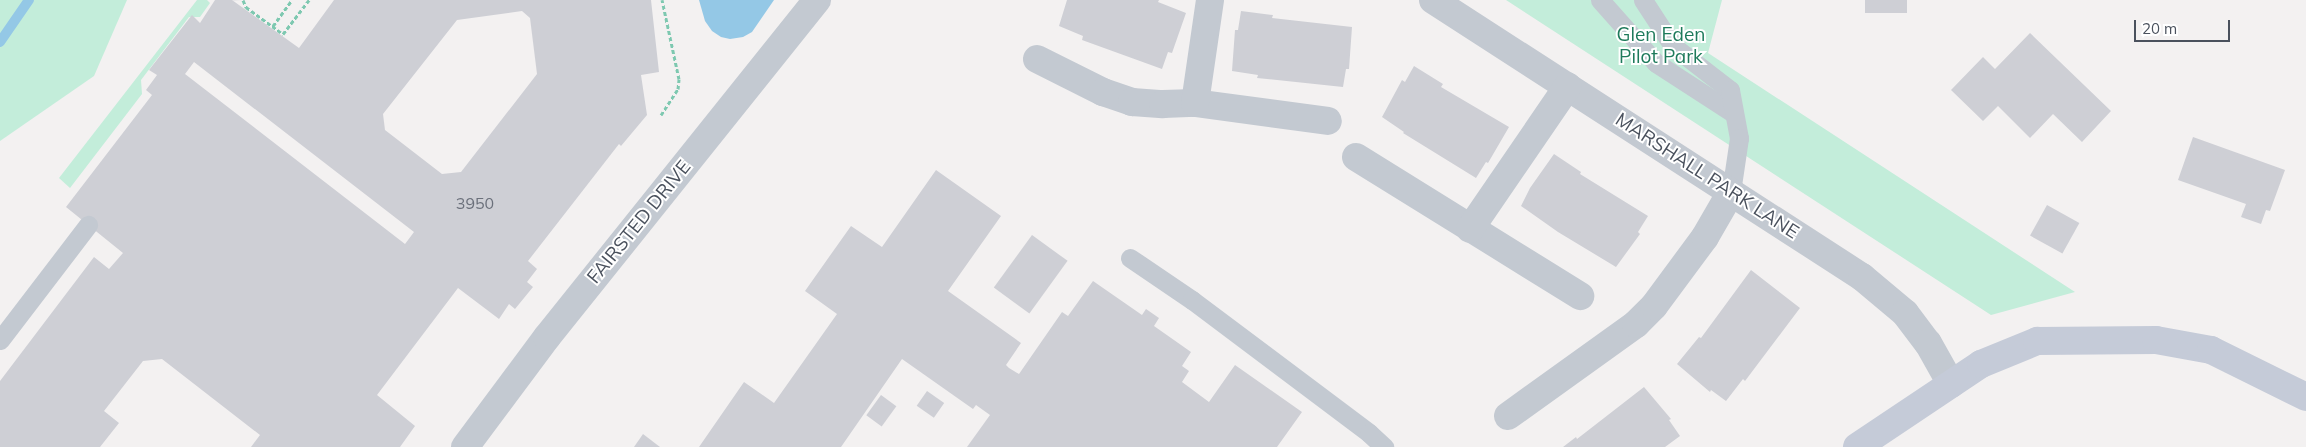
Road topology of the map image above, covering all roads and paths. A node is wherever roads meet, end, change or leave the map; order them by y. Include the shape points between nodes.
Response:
1 (243, 0) edge
2 (292, 0) edge
3 (310, 0) edge
4 (662, 0) edge
5 (816, 0) edge
6 (1210, 0) edge
7 (1433, 0) edge
8 (1600, 0) edge
9 (1643, 0) edge
10 (273, 26) junction
11 (1037, 59) dead end
12 (1568, 86) junction
13 (1195, 103) junction
14 (1733, 113) junction
15 (661, 115) dead end
16 (1328, 121) dead end
17 (1356, 157) dead end
18 (1730, 192) junction
19 (88, 225) dead end
20 (1470, 229) junction
21 (1130, 258) dead end
22 (1580, 296) dead end
23 (0, 340) edge
24 (1951, 384) junction
25 (2306, 397) edge
26 (1508, 416) dead end
27 (465, 447) edge
28 (1384, 447) edge
29 (1857, 447) edge

1 - 10 path via 246,7
2 - 10 path
3 - 10 path via 283,34
4 - 15 path via 678,89
5 - 27 street, FAIRSTED DRIVE via 547,337
6 - 13 street
7 - 12 street, MARSHALL PARK LANE
8 - 14 lane via 1656,62
9 - 14 lane via 1673,46 1730,90
11 - 13 street via 1103,92 1132,102
12 - 18 street, MARSHALL PARK LANE
12 - 20 street
13 - 16 street
14 - 18 lane via 1738,126 1739,147
17 - 20 street
18 - 24 street, MARSHALL PARK LANE via 1862,277 1905,313 1928,343
18 - 26 street via 1705,237 1654,306 1636,324
19 - 23 lane
20 - 22 street
21 - 28 lane via 1207,312
24 - 25 main road via 1981,364 2037,341 2156,340 2211,350
24 - 29 main road

